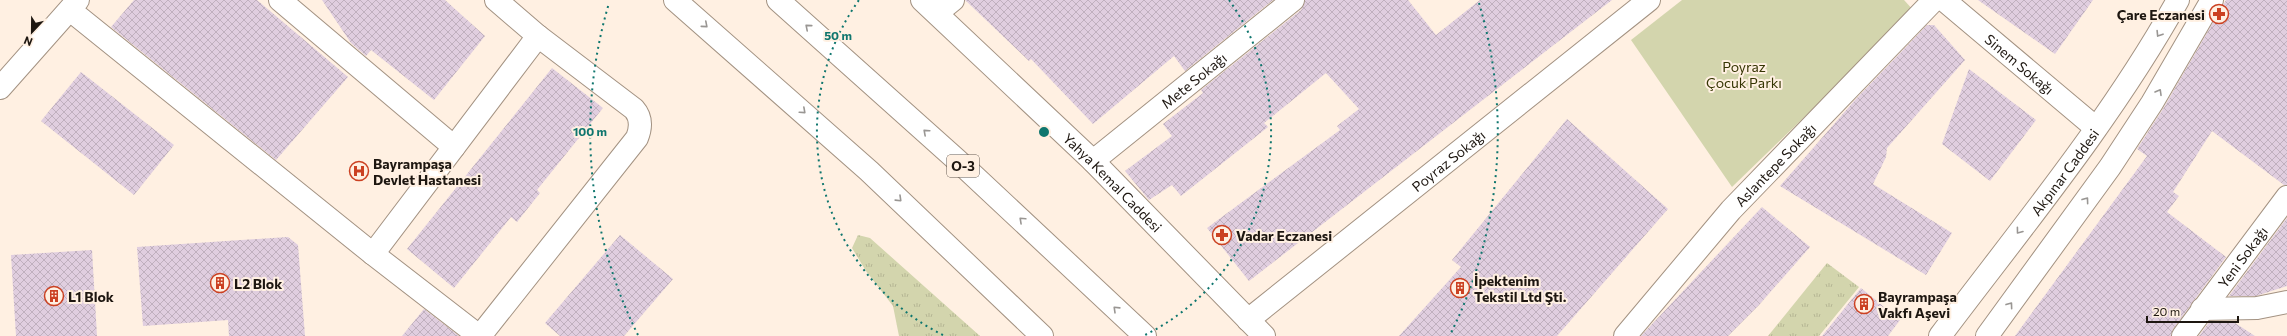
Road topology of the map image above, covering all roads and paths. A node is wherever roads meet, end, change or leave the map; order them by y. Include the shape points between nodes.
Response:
1 (280, 0) edge
2 (496, 0) edge
3 (675, 0) edge
4 (778, 0) edge
5 (1293, 0) edge
6 (1649, 0) edge
7 (1934, 0) edge
8 (1944, 0) edge
9 (2178, 0) edge
10 (2212, 0) edge
11 (938, 4) edge
12 (74, 5) edge
13 (538, 36) junction
14 (2, 89) edge
15 (2096, 128) junction
16 (454, 147) junction
17 (1093, 161) junction
18 (2287, 197) edge
19 (372, 254) junction
20 (960, 257) junction
21 (2287, 302) edge
22 (2202, 309) junction
23 (1248, 320) junction
24 (479, 336) edge
25 (1026, 336) edge
26 (1042, 336) edge
27 (1144, 336) edge
28 (1264, 336) edge
29 (1625, 336) edge
30 (1940, 336) edge
31 (1986, 336) edge
32 (2183, 336) edge

1 - 16 main road
2 - 13 main road
3 -> 20 main road via 869,170
27 -> 4 main road, O-3 via 958,161
5 - 17 main road, Mete Sokağı
6 - 23 main road, Poyraz Sokağı
7 - 29 main road, Aslantepe Sokağı via 1731,210
8 - 15 main road, Sinem Sokağı
9 -> 15 main road, Akpınar Caddesi via 2160,32
31 -> 10 main road via 2110,167 2152,103
11 - 17 main road, Yahya Kemal Caddesi
12 - 14 main road
12 - 19 main road
13 - 16 main road
13 - 24 main road via 634,109 639,117 640,126 637,138
15 -> 30 main road, Akpınar Caddesi
16 - 19 main road
17 - 23 main road, Yahya Kemal Caddesi
18 - 22 main road, Yeni Sokağı
19 - 24 main road
20 - 25 main road
20 - 26 main road
21 - 22 main road via 2256,308
22 - 32 main road, Yeni Sokağı
23 - 28 main road, Yahya Kemal Caddesi

